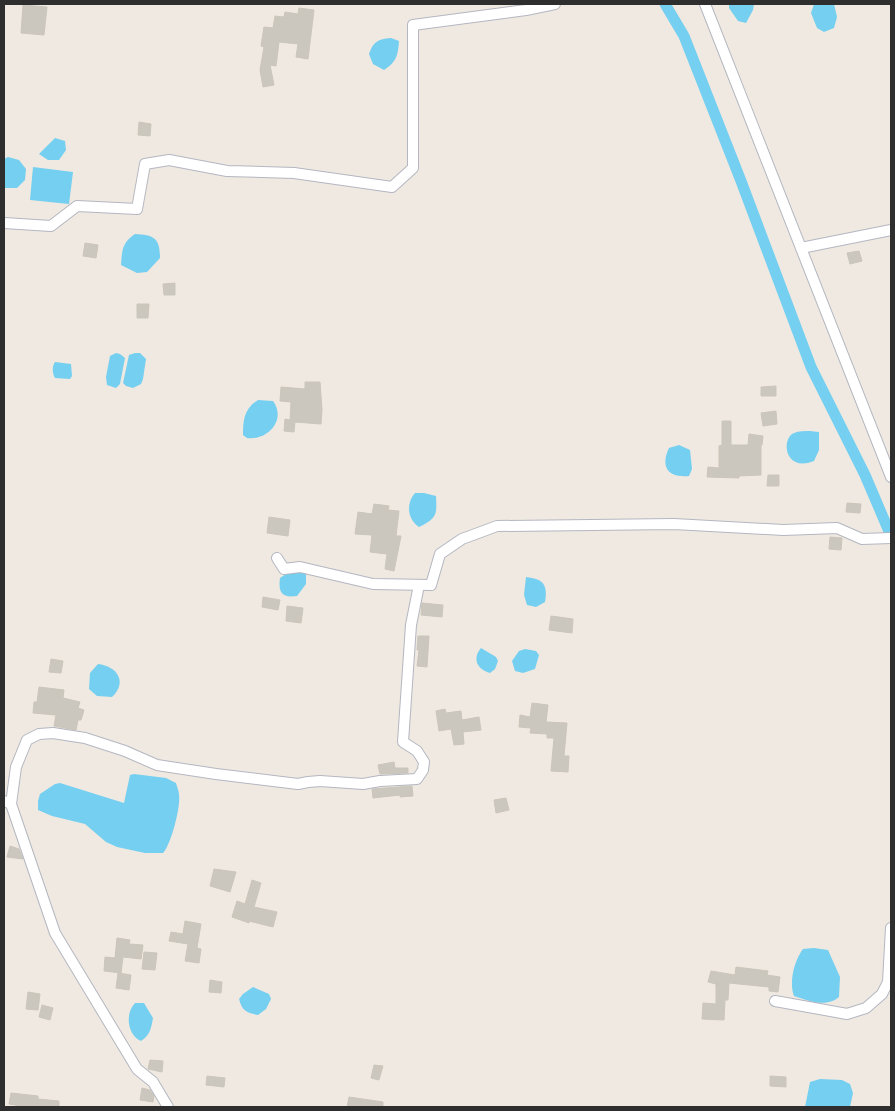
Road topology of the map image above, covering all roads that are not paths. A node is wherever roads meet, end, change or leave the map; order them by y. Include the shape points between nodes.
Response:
1 (555, 4) edge
2 (704, 4) edge
3 (4, 223) edge
4 (891, 230) edge
5 (801, 248) junction
6 (891, 477) edge
7 (889, 539) edge
8 (277, 558) dead end
9 (419, 585) junction
10 (7, 803) edge
11 (891, 928) edge
12 (775, 1001) dead end
13 (168, 1107) edge

1 - 3 street via 414,25 413,168 392,187 294,174 227,170 169,160 145,164 137,209 77,206 51,226
2 - 5 street
4 - 5 street
5 - 6 street
7 - 9 street via 862,539 837,528 783,530 674,524 496,526 462,539 440,554 431,585
8 - 9 street via 284,569 300,567 373,584
9 - 10 street via 411,625 404,742 417,751 424,762 417,779 363,784 276,782 157,765 85,738 47,732 27,740
10 - 13 street via 61,946 137,1069 153,1082
11 - 12 street via 888,982 882,994 866,1008 847,1014

